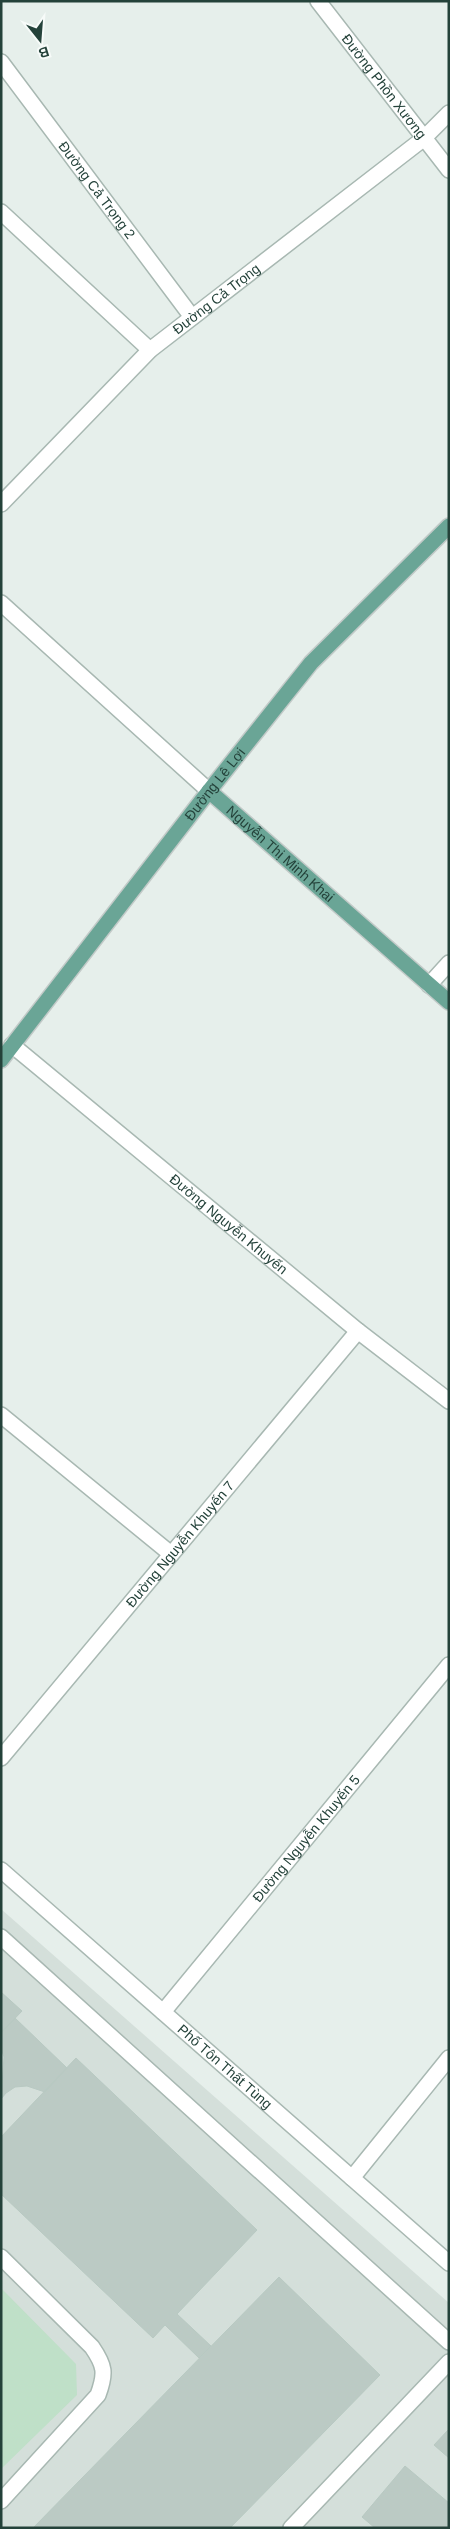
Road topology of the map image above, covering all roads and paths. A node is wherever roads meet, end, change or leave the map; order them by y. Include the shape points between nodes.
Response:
1 (318, 1) edge
2 (1, 62) edge
3 (449, 112) edge
4 (423, 139) junction
5 (449, 170) edge
6 (1, 212) edge
7 (192, 317) junction
8 (150, 350) junction
9 (1, 504) edge
10 (449, 526) edge
11 (1, 603) edge
12 (209, 791) junction
13 (449, 963) edge
14 (429, 985) junction
15 (449, 1002) edge
16 (12, 1045) junction
17 (1, 1060) edge
18 (358, 1331) junction
19 (449, 1401) edge
20 (1, 1415) edge
21 (171, 1554) junction
22 (449, 1665) edge
23 (1, 1758) edge
24 (1, 1870) edge
25 (1, 1937) edge
26 (163, 2012) junction
27 (449, 2058) edge
28 (352, 2178) junction
29 (1, 2257) edge
30 (449, 2263) edge
31 (449, 2342) edge
32 (449, 2362) edge
33 (1, 2501) edge
34 (291, 2528) edge

1 - 4 street, Đường Phồn Xương
2 - 7 street, Đường Cả Trọng 2
3 - 4 street, Đường Cả Trọng
4 - 5 street, Đường Phồn Xương
4 - 7 street, Đường Cả Trọng
6 - 8 street
7 - 8 street, Đường Cả Trọng
8 - 9 street, Đường Cả Trọng
10 - 12 main road, Đường Lê Lợi via 311,663
11 - 12 street, Nguyễn Thị Minh Khai
12 - 14 main road, Nguyễn Thị Minh Khai
12 - 16 main road, Đường Lê Lợi
13 - 14 street
14 - 15 main road, Nguyễn Thị Minh Khai
16 - 17 main road, Đường Lê Lợi
16 - 18 street, Đường Nguyễn Khuyến
18 - 19 street, Đường Nguyễn Khuyến
18 - 21 street, Đường Nguyễn Khuyến 7
20 - 21 street
21 - 23 street, Đường Nguyễn Khuyến 7
22 - 26 street, Đường Nguyễn Khuyến 5
24 - 26 street, Phố Tôn Thất Tùng
25 - 31 street
26 - 28 street, Phố Tôn Thất Tùng
27 - 28 street
28 - 30 street, Phố Tôn Thất Tùng
29 - 33 street via 92,2347 102,2362 104,2379 98,2394
32 - 34 street

